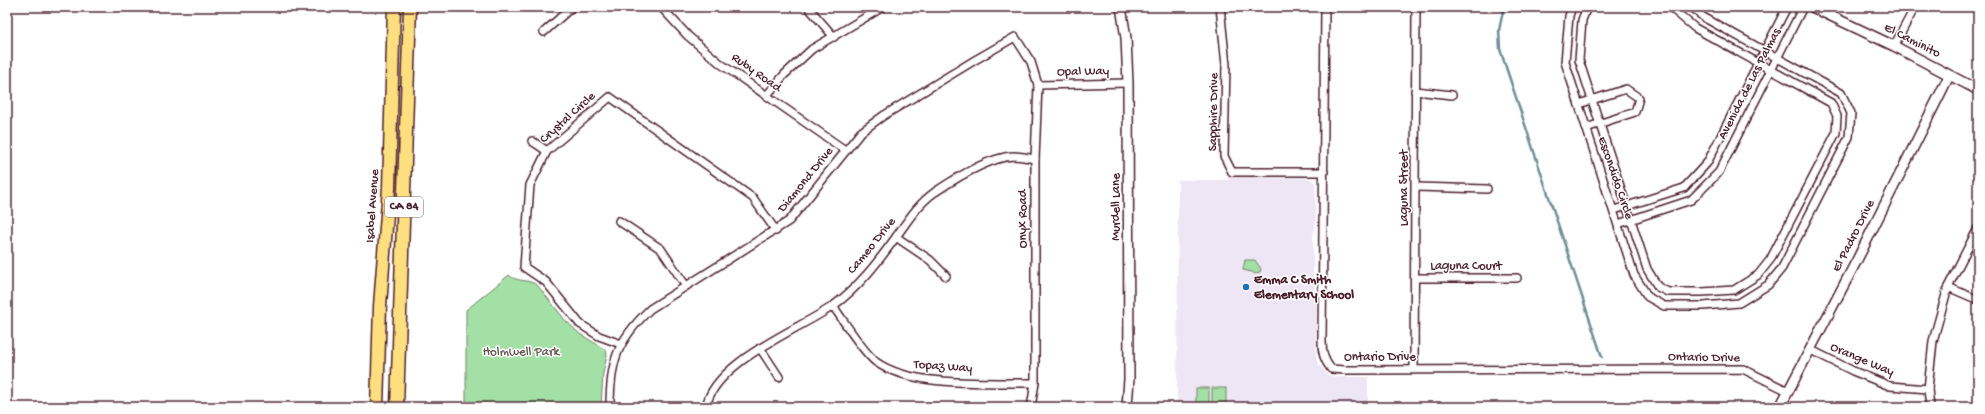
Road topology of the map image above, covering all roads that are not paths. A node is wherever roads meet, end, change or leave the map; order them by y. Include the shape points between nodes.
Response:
1 (394, 7) edge
2 (410, 7) edge
3 (572, 7) edge
4 (661, 7) edge
5 (808, 7) edge
6 (883, 7) edge
7 (1120, 7) edge
8 (1220, 7) edge
9 (1325, 7) edge
10 (1416, 7) edge
11 (1572, 7) edge
12 (1587, 7) edge
13 (1670, 7) edge
14 (1692, 7) edge
15 (1787, 7) edge
16 (1803, 7) edge
17 (1812, 7) edge
18 (1915, 7) edge
19 (544, 32) dead end
20 (834, 36) junction
21 (1016, 37) joint
22 (1894, 46) junction
23 (1764, 52) junction
24 (1777, 58) junction
25 (1758, 64) junction
26 (1770, 70) junction
27 (1950, 76) junction
28 (1128, 83) junction
29 (1038, 85) junction
30 (1978, 90) edge
31 (1415, 91) junction
32 (767, 95) junction
33 (1452, 95) dead end
34 (1592, 100) junction
35 (1579, 104) junction
36 (1599, 124) junction
37 (1586, 128) junction
38 (532, 141) dead end
39 (845, 150) junction
40 (547, 151) junction
41 (1035, 159) junction
42 (1707, 163) junction
43 (1324, 172) junction
44 (1719, 172) junction
45 (1813, 178) junction
46 (1825, 184) junction
47 (1416, 187) junction
48 (1487, 188) dead end
49 (1627, 206) junction
50 (1614, 210) junction
51 (1631, 219) junction
52 (619, 221) dead end
53 (1618, 224) junction
54 (1978, 228) edge
55 (776, 230) junction
56 (896, 237) junction
57 (946, 276) dead end
58 (1416, 278) junction
59 (1517, 278) dead end
60 (686, 286) junction
61 (1948, 287) junction
62 (1702, 292) junction
63 (1978, 300) edge
64 (833, 306) junction
65 (1703, 306) junction
66 (621, 344) junction
67 (760, 348) junction
68 (1811, 350) junction
69 (1414, 370) junction
70 (778, 377) dead end
71 (1035, 383) junction
72 (1928, 389) junction
73 (1788, 391) junction
74 (377, 407) edge
75 (397, 407) edge
76 (610, 407) edge
77 (706, 407) edge
78 (1031, 407) edge
79 (1127, 407) edge
80 (1780, 407) edge
81 (1930, 407) edge

1 - 74 highway, Isabel Avenue via 389,188 380,306
2 - 75 highway, CA 84
3 - 19 street
4 - 32 street, Ruby Road via 688,36 721,64
5 - 20 street
6 - 20 street
7 - 28 street, Murdell Lane via 1126,38
8 - 43 street, Sapphire Drive via 1226,65 1224,156 1232,172
9 - 43 street, Ontario Drive
10 - 31 street, Laguna Street
11 - 35 street, Escondido Circle via 1568,16 1565,62
12 - 34 street, Escondido Circle via 1582,20 1579,60
13 - 25 street, Escondido Circle via 1695,28
14 - 23 street, Escondido Circle via 1703,17
15 - 23 street, Avenida de Las Palmas
16 - 24 street, Avenida de Las Palmas
17 - 22 street, El Caminito
18 - 22 street
20 - 32 street via 801,58
21 - 29 street, Onyx Road via 1031,62
21 - 39 street, Diamond Drive via 883,116 862,132
22 - 27 street, El Caminito
23 - 24 street, Escondido Circle
23 - 25 street, Avenida de Las Palmas
24 - 26 street, Avenida de Las Palmas
24 - 46 street, Escondido Circle via 1841,93 1851,113 1850,137
25 - 26 street, Escondido Circle
25 - 42 street, Avenida de Las Palmas
26 - 44 street, Avenida de Las Palmas
26 - 45 street, Escondido Circle via 1831,103 1837,116 1836,133
27 - 30 street, El Caminito
27 - 68 street, El Padro Drive
28 - 29 street, Opal Way
28 - 79 street, Murdell Lane
29 - 41 street, Onyx Road
31 - 33 street
31 - 47 street, Laguna Street
32 - 39 street, Ruby Road
34 - 35 street
34 - 36 street, Escondido Circle
34 - 36 street via 1626,89 1639,98 1635,112
35 - 37 street, Escondido Circle
36 - 37 street
36 - 49 street, Escondido Circle
37 - 50 street, Escondido Circle
38 - 40 street
39 - 55 street, Diamond Drive via 804,205
40 - 55 street, Crystal Circle via 610,97 753,198
40 - 66 street, Crystal Circle via 530,185 524,267 546,282 580,324 599,336
41 - 56 street, Cameo Drive via 1015,156 989,161 935,192 915,209
41 - 71 street, Onyx Road
42 - 44 street
42 - 49 street, Avenida de Las Palmas via 1684,188
43 - 69 street, Ontario Drive via 1322,342 1325,362 1331,369
44 - 51 street, Avenida de Las Palmas via 1691,200
45 - 46 street
45 - 62 street, Escondido Circle via 1770,260 1758,275 1734,290
46 - 65 street, Escondido Circle via 1782,268 1768,285 1739,303
47 - 48 street
47 - 58 street, Laguna Street
49 - 50 street, Avenida de Las Palmas
49 - 51 street, Escondido Circle
50 - 53 street, Escondido Circle
51 - 53 street, Avenida de Las Palmas
51 - 62 street, Escondido Circle via 1646,269 1658,287 1668,292
52 - 60 street via 661,249
53 - 65 street, Escondido Circle via 1634,275 1648,297 1664,306
54 - 61 street
55 - 60 street, Diamond Drive
56 - 57 street via 930,260
56 - 64 street, Cameo Drive via 866,276
58 - 59 street, Laguna Court
58 - 69 street, Laguna Street
60 - 66 street, Diamond Drive via 650,309 634,325
61 - 63 street
61 - 72 street via 1933,342
62 - 65 street
64 - 67 street, Cameo Drive
64 - 71 street, Topaz Way via 876,362 907,377
66 - 76 street, Diamond Drive via 615,355
67 - 70 street
67 - 77 street, Cameo Drive via 728,371 713,388
68 - 72 street, Orange Way via 1890,386
68 - 73 street, El Padro Drive
69 - 73 street, Ontario Drive via 1743,369
71 - 78 street, Onyx Road
72 - 81 street
73 - 80 street, El Padro Drive

